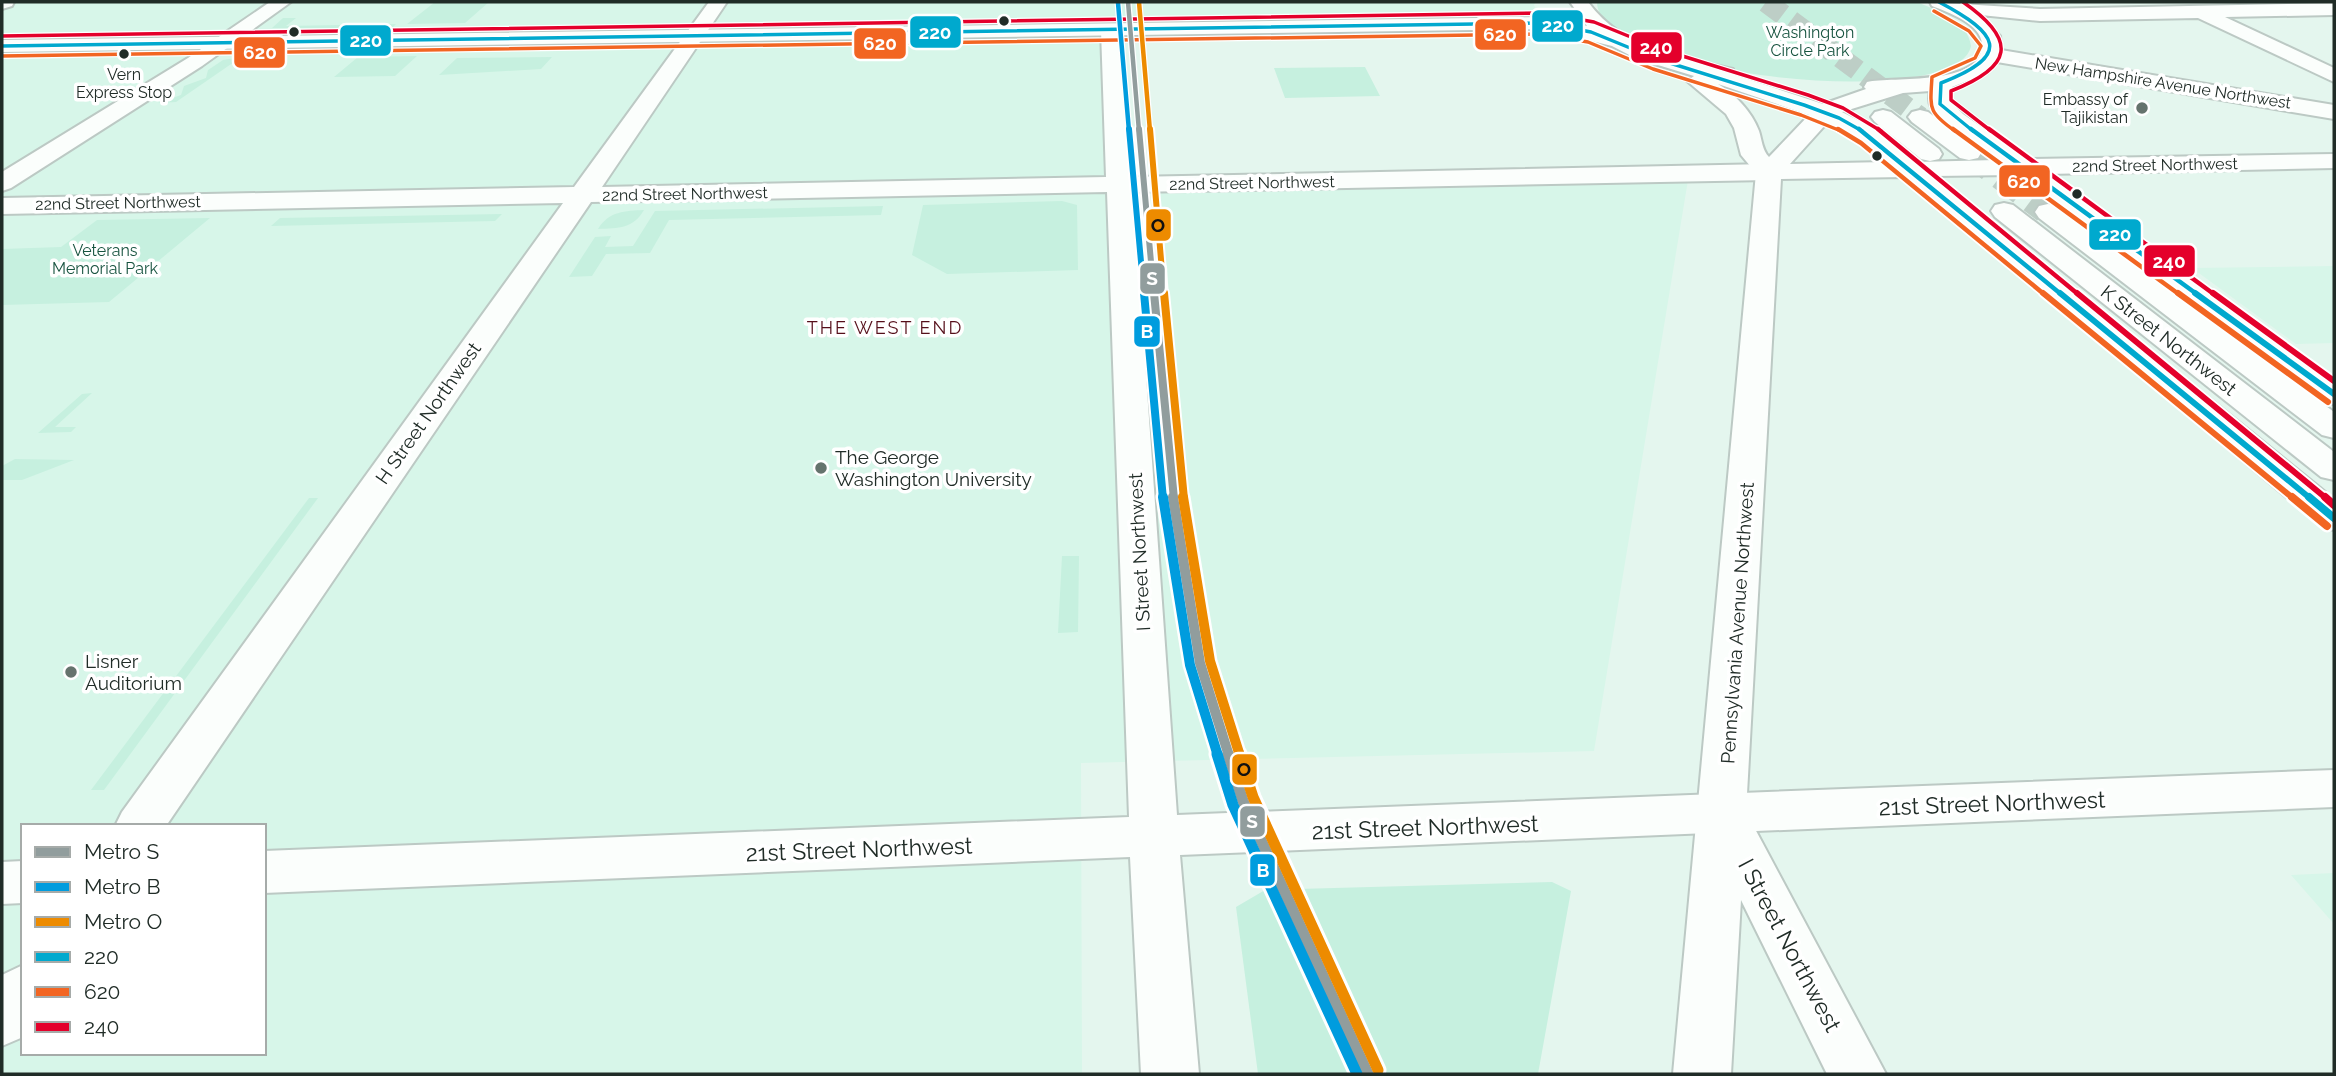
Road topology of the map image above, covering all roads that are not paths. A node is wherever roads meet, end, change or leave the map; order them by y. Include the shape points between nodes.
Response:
1 (282, 2) edge
2 (719, 2) edge
3 (1577, 2) edge
4 (2176, 2) edge
5 (1945, 4) edge
6 (2334, 9) edge
7 (2198, 12) junction
8 (1543, 23) junction
9 (1111, 30) junction
10 (694, 36) junction
11 (1615, 41) junction
12 (221, 43) junction
13 (2, 46) edge
14 (1657, 60) junction
15 (1989, 60) junction
16 (1698, 70) junction
17 (2334, 76) edge
18 (1941, 83) junction
19 (1900, 87) junction
20 (1824, 112) junction
21 (2334, 112) edge
22 (1883, 117) tunnel mouth
23 (1920, 117) tunnel mouth
24 (1969, 153) tunnel mouth
25 (2334, 161) edge
26 (1921, 162) junction
27 (2023, 167) junction
28 (1769, 172) junction
29 (2, 183) edge
30 (1118, 185) junction
31 (581, 195) junction
32 (2, 205) edge
33 (2058, 206) junction
34 (1958, 208) junction
35 (2004, 211) tunnel mouth
36 (2334, 394) edge
37 (2334, 428) edge
38 (2334, 468) edge
39 (2334, 518) edge
40 (2334, 789) edge
41 (1723, 815) junction
42 (140, 824) edge
43 (1154, 837) junction
44 (266, 872) edge
45 (21, 882) edge
46 (2, 883) edge
47 (21, 993) edge
48 (2, 1020) edge
49 (1170, 1074) edge
50 (1702, 1074) edge
51 (1857, 1074) edge

1 - 12 main road
2 - 10 main road, H Street Northwest
3 - 8 main road
3 - 11 main road via 1590,21
4 - 7 main road
5 - 7 main road via 2040,15
5 - 15 main road via 1991,37
6 - 7 main road
7 - 17 main road
8 - 9 main road
8 - 11 main road
9 - 10 main road
9 - 30 main road, I Street Northwest
10 - 12 main road
10 - 31 main road, H Street Northwest
11 - 14 main road
12 - 13 main road
12 - 29 main road
14 - 16 main road
14 - 28 main road via 1708,86 1728,103 1745,128 1753,155
15 - 18 main road
15 - 21 main road, New Hampshire Avenue Northwest
16 - 19 main road via 1804,84
16 - 20 main road, K Street Northwest
18 - 19 main road
18 - 27 main road, K Street Northwest via 1940,104 1947,112
19 - 20 main road
20 - 26 main road, K Street Northwest
20 - 28 main road
22 - 26 main road, K Street Northwest
23 - 24 main road
25 - 27 main road, 22nd Street Northwest
26 - 27 main road, 22nd Street Northwest
26 - 28 main road, 22nd Street Northwest
26 - 34 main road, K Street Northwest
27 - 33 main road, K Street Northwest
28 - 30 main road, 22nd Street Northwest
28 - 41 main road, Pennsylvania Avenue Northwest
30 - 31 main road, 22nd Street Northwest
30 - 43 main road, I Street Northwest
31 - 32 main road, 22nd Street Northwest
31 - 42 main road, H Street Northwest
33 - 34 main road via 2017,190 1993,188 1969,193
33 - 36 main road, K Street Northwest
33 - 37 main road, K Street Northwest
34 - 39 main road, K Street Northwest
35 - 38 main road, K Street Northwest
40 - 41 main road, 21st Street Northwest
41 - 43 main road, 21st Street Northwest
41 - 50 main road, Pennsylvania Avenue Northwest
41 - 51 main road, I Street Northwest
43 - 44 main road, 21st Street Northwest
43 - 49 main road, I Street Northwest
45 - 46 main road
47 - 48 main road

